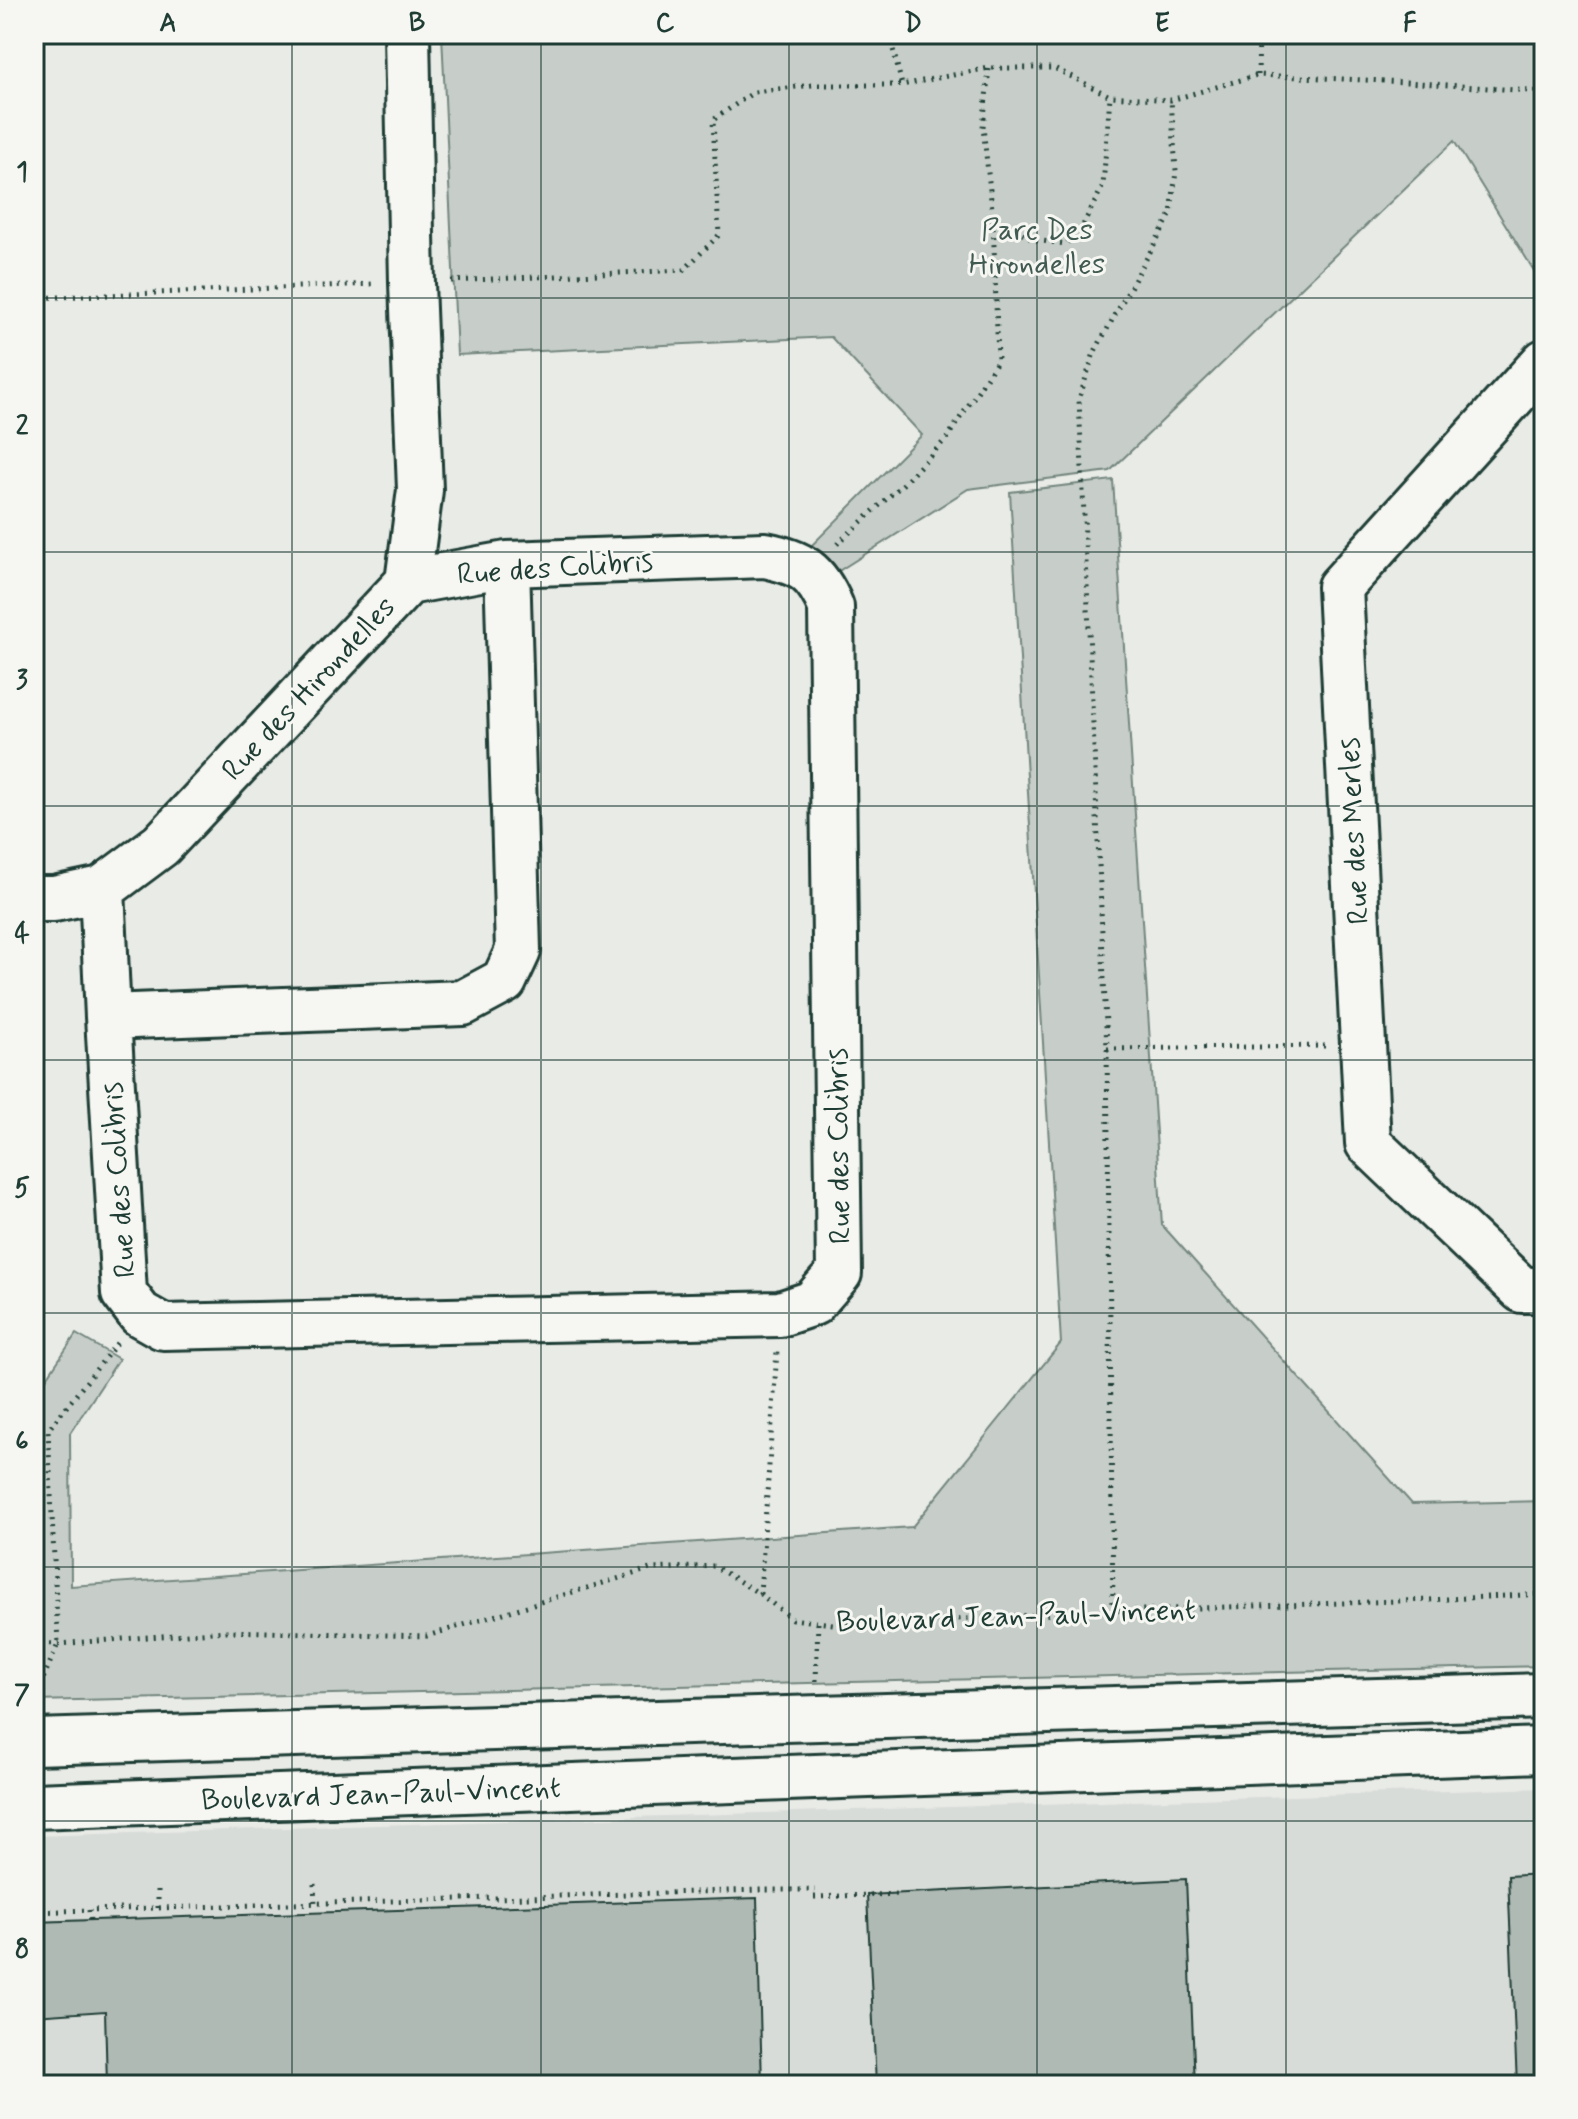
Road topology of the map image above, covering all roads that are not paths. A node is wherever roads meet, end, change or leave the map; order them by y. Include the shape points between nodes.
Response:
1 (407, 34) edge
2 (1544, 362) edge
3 (507, 564) junction
4 (408, 582) junction
5 (102, 889) junction
6 (34, 899) edge
7 (108, 1017) junction
8 (1544, 1290) edge
9 (1544, 1696) edge
10 (1370, 1701) junction
11 (814, 1718) junction
12 (34, 1742) edge
13 (1544, 1750) edge
14 (1363, 1757) junction
15 (817, 1777) junction
16 (34, 1806) edge

1 - 4 street, Rue des Hirondelles via 420,490
2 - 8 street, Rue des Merles via 1340,587 1368,1143 1522,1290
3 - 4 street, Rue des Colibris
3 - 7 street via 518,951 504,981 463,1003
3 - 7 street, Rue des Colibris via 765,555 809,571 826,594 831,607 839,1273 813,1303 780,1314 163,1327 140,1314 124,1293
4 - 5 street, Rue des Hirondelles via 161,845
5 - 6 street, Rue des Hirondelles
5 - 7 street, Rue des Colibris
9 - 10 street, Boulevard Jean-Paul-Vincent
10 - 11 street, Boulevard Jean-Paul-Vincent
10 - 14 street
11 - 12 street, Boulevard Jean-Paul-Vincent
11 - 15 street
13 - 14 street, Boulevard Jean-Paul-Vincent
14 - 15 street, Boulevard Jean-Paul-Vincent
15 - 16 street, Boulevard Jean-Paul-Vincent

